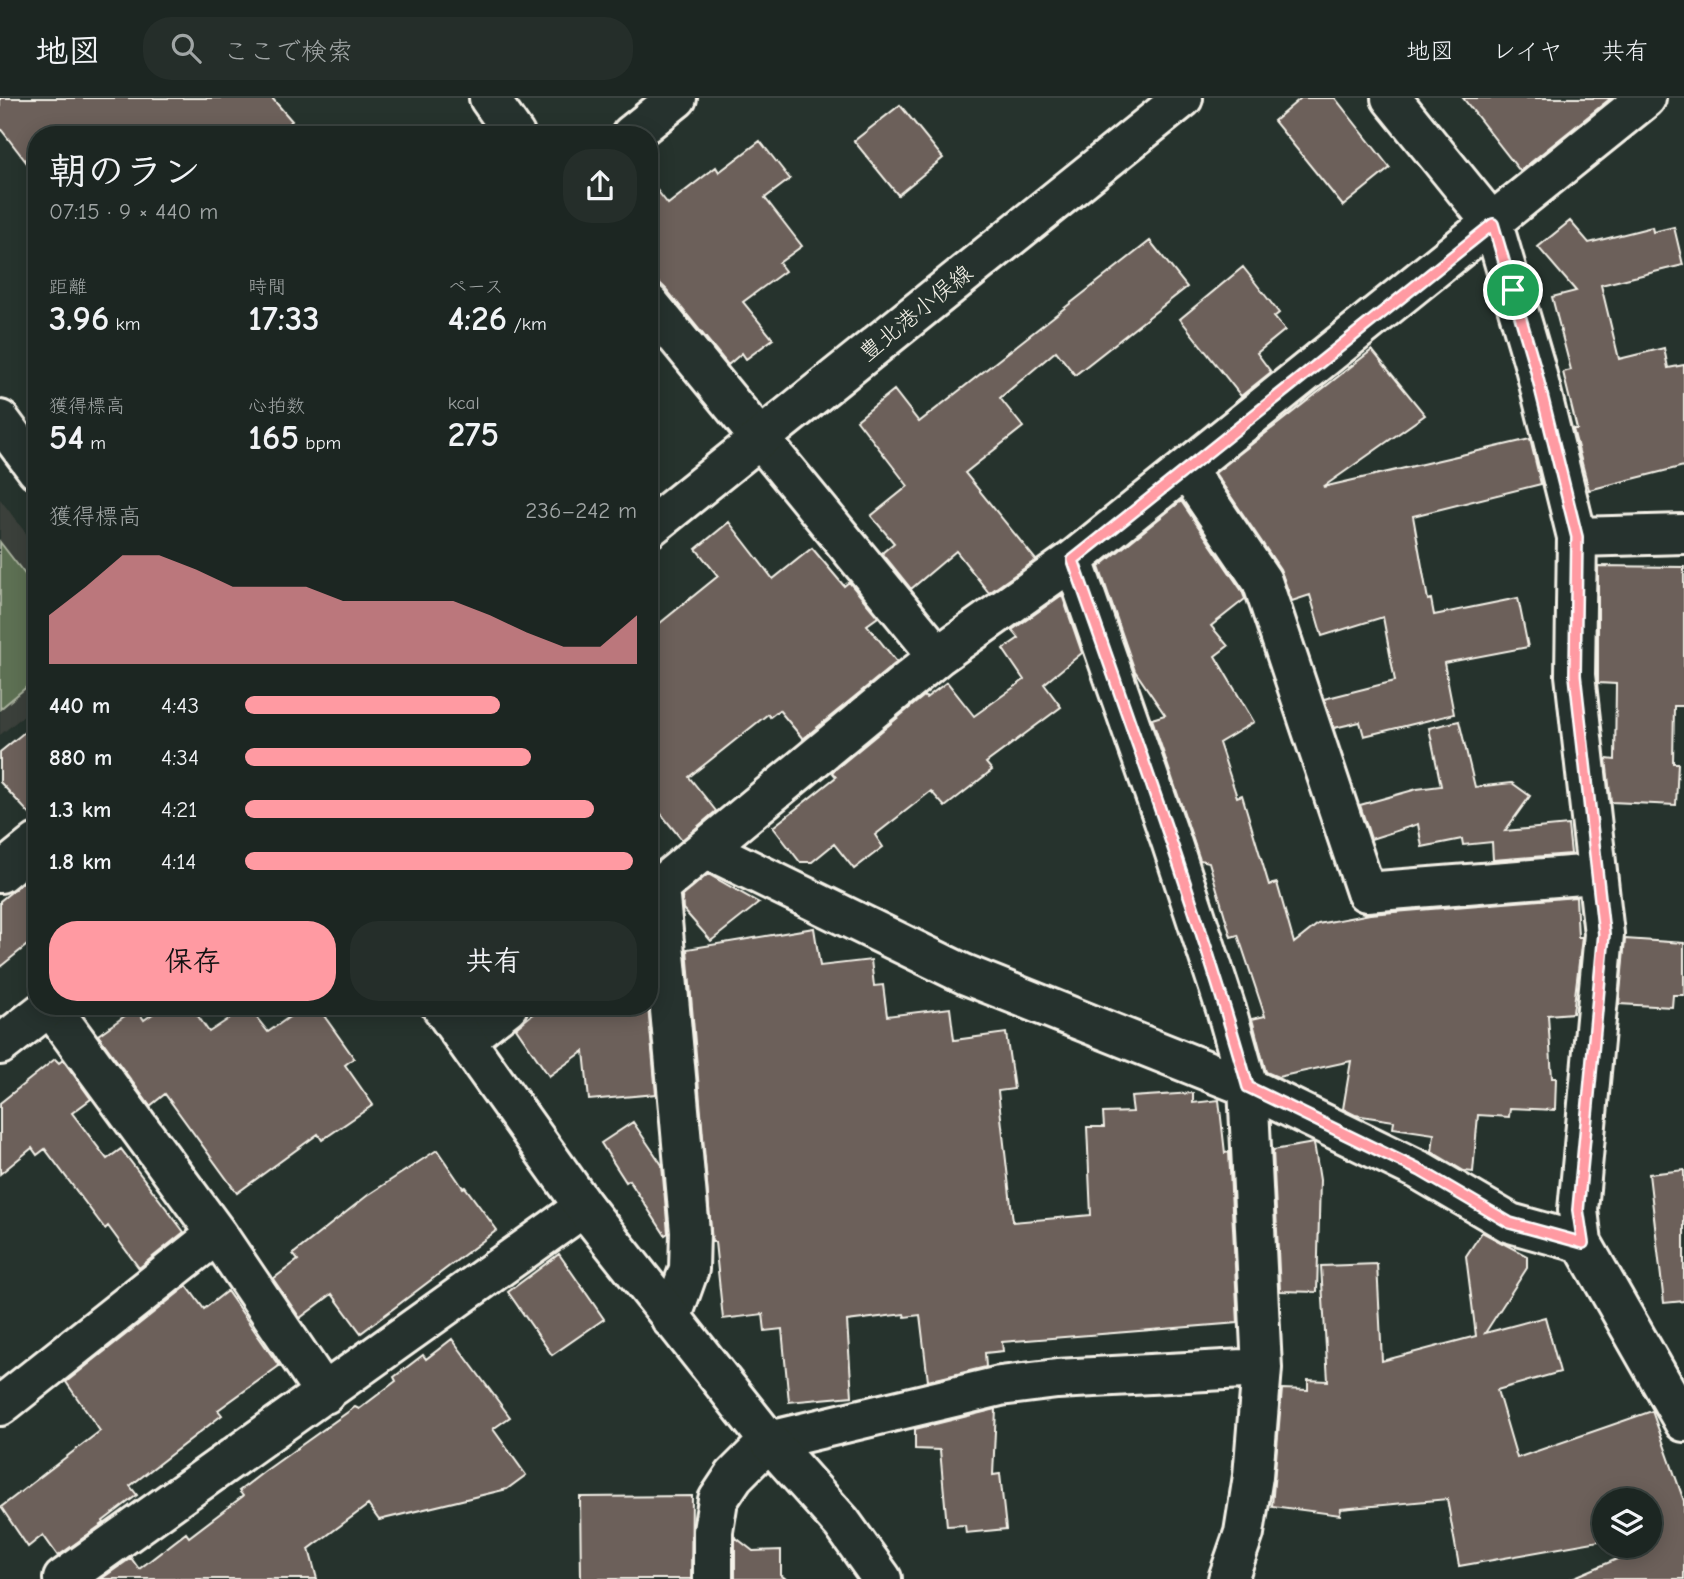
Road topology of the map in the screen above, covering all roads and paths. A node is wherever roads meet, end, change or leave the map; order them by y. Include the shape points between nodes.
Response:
1 (489, 98) edge
2 (677, 98) edge
3 (1184, 98) edge
4 (1391, 98) edge
5 (1646, 98) edge
6 (509, 126) edge
7 (642, 126) edge
8 (1493, 224) junction
9 (658, 314) edge
10 (0, 420) edge
11 (762, 437) junction
12 (28, 458) edge
13 (1186, 469) junction
14 (658, 521) edge
15 (1684, 534) edge
16 (1577, 537) junction
17 (1073, 560) junction
18 (938, 656) junction
19 (707, 849) junction
20 (28, 850) edge
21 (0, 873) edge
22 (1595, 874) junction
23 (658, 888) edge
24 (658, 929) edge
25 (38, 1015) edge
26 (57, 1015) edge
27 (448, 1015) edge
28 (497, 1015) edge
29 (466, 1040) junction
30 (0, 1045) edge
31 (1248, 1087) junction
32 (584, 1207) junction
33 (217, 1234) junction
34 (1583, 1243) junction
35 (671, 1319) junction
36 (1262, 1368) junction
37 (325, 1394) junction
38 (0, 1406) edge
39 (1684, 1422) edge
40 (769, 1441) junction
41 (63, 1579) edge
42 (713, 1579) edge
43 (882, 1579) edge
44 (1228, 1579) edge

1 - 6 street
2 - 7 street
3 - 11 street, 豊北港小俣線
4 - 8 street
5 - 8 street
8 - 13 street
8 - 16 street
9 - 11 street
10 - 12 street
11 - 14 street, 豊北港小俣線
11 - 18 street
13 - 17 street
13 - 22 street via 1262,581 1366,892
15 - 16 street
16 - 22 street via 1575,675
17 - 18 street
17 - 31 street via 1171,841
18 - 19 street
19 - 23 street
19 - 31 street via 964,974
20 - 21 street
22 - 34 street via 1604,934 1578,1210
24 - 35 street via 690,1232 689,1269
25 - 30 street
26 - 33 street
27 - 29 street
28 - 29 street
29 - 32 street
31 - 34 street via 1421,1171 1510,1223
31 - 36 street
32 - 35 street
32 - 37 street
33 - 37 street
33 - 38 street
34 - 39 street
35 - 40 street
36 - 40 street via 1000,1386
36 - 44 street via 1254,1476 1244,1533
37 - 41 street
40 - 42 street via 734,1476 718,1500
40 - 43 street via 842,1523

